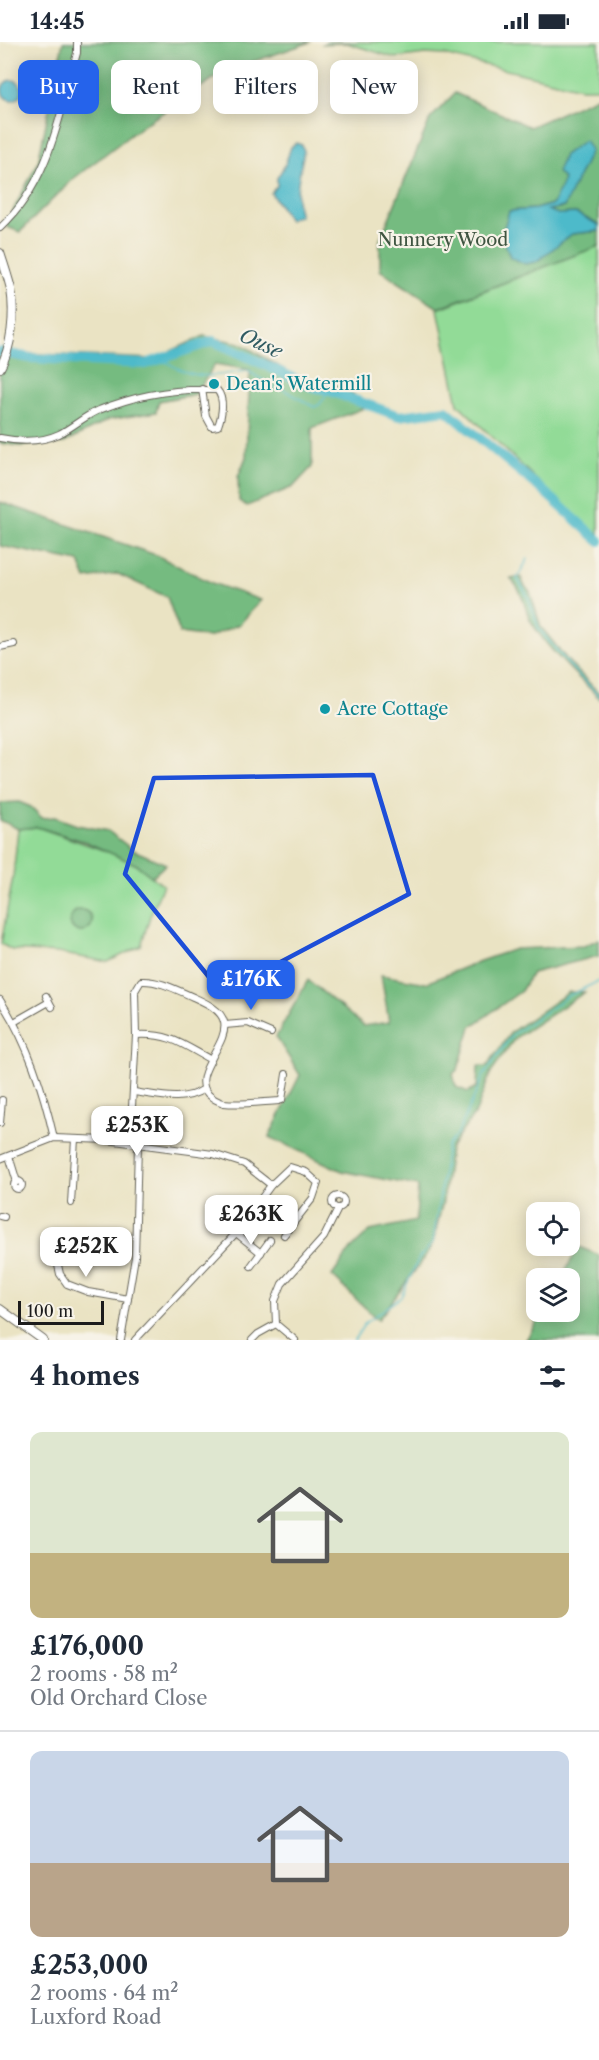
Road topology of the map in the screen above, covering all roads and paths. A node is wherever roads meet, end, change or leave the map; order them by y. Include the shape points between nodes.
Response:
1 (77, 42) edge
2 (0, 228) edge
3 (0, 253) edge
4 (0, 368) edge
5 (202, 389) junction
6 (0, 438) edge
7 (14, 644) dead end
8 (0, 647) edge
9 (0, 1000) edge
10 (49, 1002) dead end
11 (14, 1022) junction
12 (225, 1025) junction
13 (271, 1033) dead end
14 (136, 1035) junction
15 (211, 1060) junction
16 (286, 1074) dead end
17 (204, 1089) junction
18 (134, 1092) junction
19 (2, 1100) dead end
20 (0, 1123) edge
21 (54, 1138) junction
22 (75, 1139) junction
23 (130, 1143) junction
24 (138, 1144) junction
25 (9, 1156) junction
26 (0, 1159) edge
27 (17, 1182) dead end
28 (271, 1185) junction
29 (71, 1203) dead end
30 (338, 1209) dead end
31 (236, 1233) junction
32 (284, 1235) dead end
33 (60, 1238) dead end
34 (270, 1240) dead end
35 (261, 1253) junction
36 (250, 1266) dead end
37 (128, 1299) junction
38 (0, 1310) edge
39 (276, 1324) junction
40 (43, 1340) edge
41 (121, 1340) edge
42 (135, 1340) edge
43 (252, 1340) edge
44 (295, 1340) edge

1 - 2 street via 50,154 31,193
3 - 4 main road via 11,291 8,353
5 - 5 street via 221,393 218,426 212,428 209,422
5 - 6 street via 157,394 101,409 43,440
7 - 8 street
9 - 11 street
10 - 11 street
11 - 21 street via 36,1073
12 - 13 street via 248,1023
12 - 14 street via 215,1009 204,1001 152,980 141,981 135,991
12 - 15 street
14 - 15 street via 156,1034
14 - 18 street
15 - 17 street
16 - 17 street via 279,1101 223,1103
17 - 18 street via 184,1098
18 - 23 street
19 - 20 street
21 - 22 street
21 - 25 street
22 - 23 street
22 - 29 street
23 - 24 street
24 - 28 street via 213,1154 244,1164
24 - 37 street via 135,1257
25 - 26 street
25 - 27 street
28 - 31 street
28 - 32 street via 291,1167 306,1172 318,1183 313,1198
30 - 39 street via 324,1237 282,1284 275,1301
31 - 35 street
31 - 42 street
33 - 37 street via 56,1252 60,1274 67,1284
34 - 35 street
35 - 36 street
37 - 41 street
38 - 40 main road
39 - 43 street
39 - 44 street

